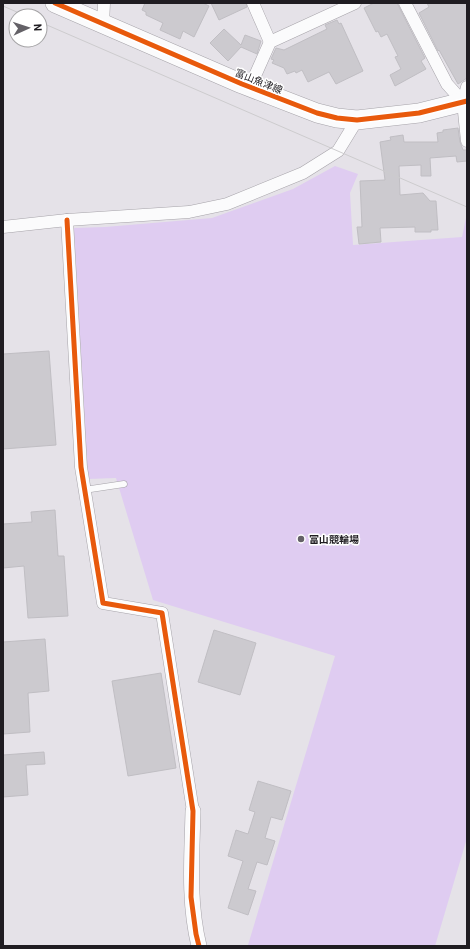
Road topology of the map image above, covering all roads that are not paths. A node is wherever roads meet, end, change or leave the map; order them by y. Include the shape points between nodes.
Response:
1 (55, 3) edge
2 (104, 3) edge
3 (253, 3) edge
4 (355, 3) edge
5 (405, 3) edge
6 (103, 24) junction
7 (270, 42) junction
8 (250, 87) junction
9 (466, 97) edge
10 (357, 120) junction
11 (467, 140) edge
12 (67, 220) junction
13 (3, 227) edge
14 (124, 484) dead end
15 (84, 490) junction
16 (193, 811) joint
17 (199, 946) edge

1 - 6 main road, 富山魚津線
2 - 6 street
3 - 7 street
4 - 7 street
5 - 9 street via 447,84
6 - 8 main road, 富山魚津線
7 - 8 street
8 - 10 main road, 富山魚津線 via 317,113
9 - 10 main road, 富山魚津線 via 419,113
9 - 11 street
10 - 12 street via 338,151 303,174 227,204 189,212
12 - 13 street
12 - 15 street
14 - 15 lane
15 - 16 street via 104,602 162,613
16 - 17 street via 191,897

